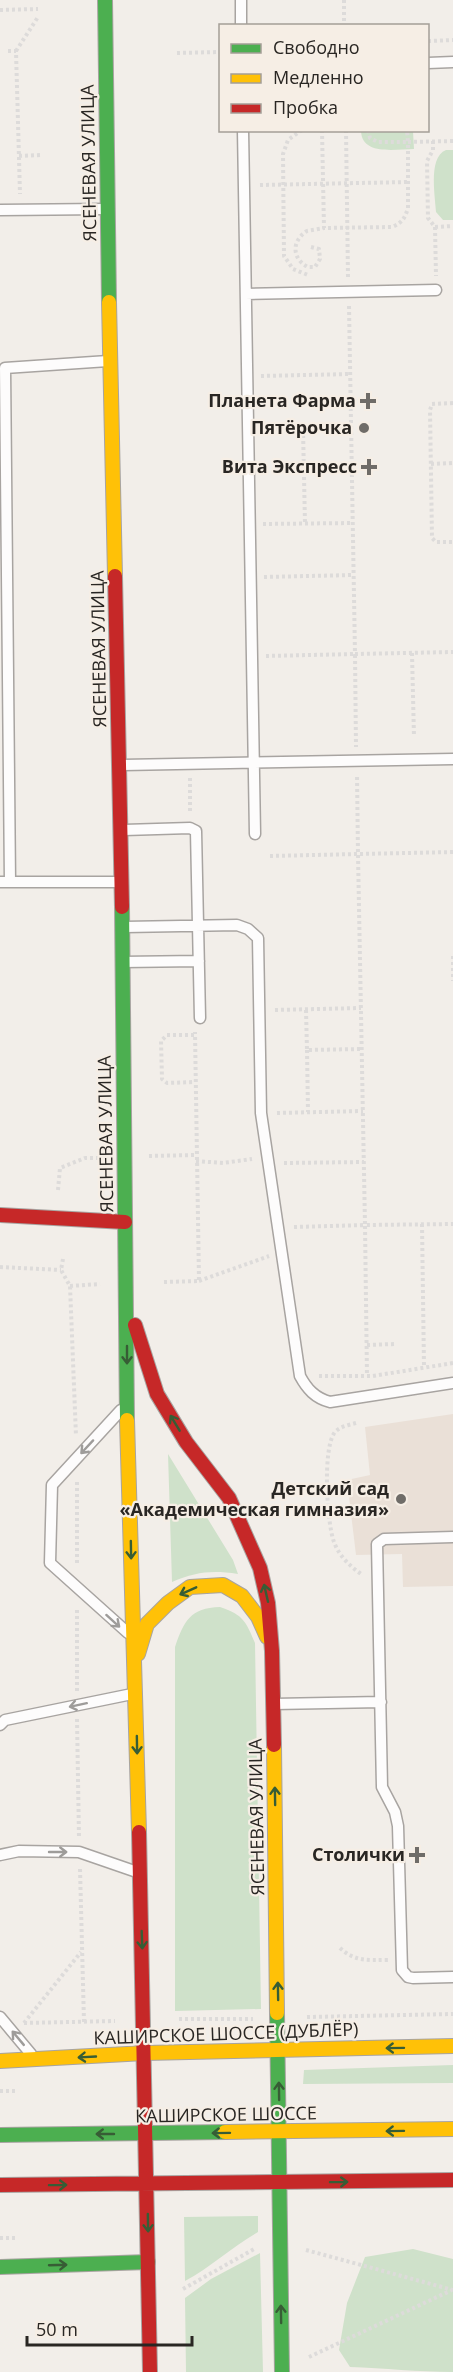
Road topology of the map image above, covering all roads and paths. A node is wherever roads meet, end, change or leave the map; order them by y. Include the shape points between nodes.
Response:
1 (105, 0) edge
2 (241, 0) edge
3 (344, 0) edge
4 (38, 9) dead end
5 (0, 10) edge
6 (38, 17) dead end
7 (241, 24) edge
8 (344, 24) edge
9 (453, 40) edge
10 (429, 41) edge
11 (8, 51) dead end
12 (16, 51) junction
13 (219, 52) edge
14 (177, 53) dead end
15 (453, 62) edge
16 (429, 63) edge
17 (243, 132) edge
18 (299, 132) edge
19 (322, 132) edge
20 (346, 132) edge
21 (368, 132) edge
22 (407, 132) edge
23 (434, 141) junction
24 (453, 141) edge
25 (408, 142) junction
26 (41, 155) dead end
27 (19, 156) junction
28 (408, 182) junction
29 (347, 183) junction
30 (283, 184) junction
31 (323, 184) junction
32 (244, 185) junction
33 (108, 209) junction
34 (0, 210) edge
35 (20, 210) junction
36 (453, 226) edge
37 (435, 227) junction
38 (324, 228) junction
39 (348, 228) junction
40 (348, 246) dead end
41 (311, 247) dead end
42 (338, 274) dead end
43 (348, 274) dead end
44 (318, 275) dead end
45 (436, 290) joint
46 (246, 294) junction
47 (360, 305) dead end
48 (110, 361) junction
49 (350, 374) junction
50 (247, 376) junction
51 (453, 403) edge
52 (351, 428) junction
53 (248, 429) junction
54 (303, 429) junction
55 (453, 463) edge
56 (431, 464) junction
57 (353, 523) junction
58 (305, 524) junction
59 (250, 525) junction
60 (453, 542) edge
61 (354, 575) junction
62 (251, 577) junction
63 (453, 652) edge
64 (412, 653) junction
65 (414, 737) dead end
66 (453, 759) edge
67 (254, 762) junction
68 (189, 764) junction
69 (120, 765) junction
70 (190, 828) junction
71 (121, 830) junction
72 (255, 834) dead end
73 (453, 852) edge
74 (5, 882) edge
75 (121, 882) junction
76 (198, 926) junction
77 (122, 927) junction
78 (453, 956) edge
79 (199, 961) junction
80 (122, 962) junction
81 (453, 981) edge
82 (361, 1008) junction
83 (259, 1010) junction
84 (306, 1010) junction
85 (200, 1018) joint
86 (194, 1035) junction
87 (362, 1049) junction
88 (307, 1050) junction
89 (195, 1082) junction
90 (363, 1111) junction
91 (308, 1112) junction
92 (261, 1113) junction
93 (267, 1160) junction
94 (196, 1161) junction
95 (364, 1162) junction
96 (60, 1168) dead end
97 (58, 1190) dead end
98 (0, 1215) edge
99 (125, 1222) junction
100 (422, 1224) junction
101 (453, 1224) edge
102 (365, 1225) junction
103 (288, 1227) dead end
104 (281, 1252) junction
105 (63, 1259) dead end
106 (0, 1267) edge
107 (61, 1270) junction
108 (199, 1281) junction
109 (164, 1282) dead end
110 (104, 1284) dead end
111 (70, 1286) junction
112 (126, 1297) junction
113 (395, 1344) dead end
114 (367, 1345) junction
115 (453, 1363) edge
116 (424, 1367) junction
117 (312, 1376) dead end
118 (367, 1376) junction
119 (453, 1383) edge
120 (127, 1404) junction
121 (356, 1423) dead end
122 (77, 1458) junction
123 (453, 1537) edge
124 (378, 1581) junction
125 (77, 1588) junction
126 (133, 1638) junction
127 (272, 1651) junction
128 (134, 1665) junction
129 (135, 1693) junction
130 (381, 1702) junction
131 (273, 1704) junction
132 (77, 1705) junction
133 (0, 1725) edge
134 (79, 1852) junction
135 (0, 1855) edge
136 (140, 1873) junction
137 (340, 1948) dead end
138 (82, 1951) junction
139 (401, 1959) junction
140 (453, 1977) edge
141 (453, 2014) edge
142 (0, 2017) edge
143 (307, 2018) dead end
144 (178, 2019) dead end
145 (263, 2019) dead end
146 (115, 2021) dead end
147 (84, 2022) junction
148 (453, 2046) edge
149 (279, 2050) junction
150 (145, 2053) junction
151 (35, 2059) junction
152 (0, 2061) edge
153 (0, 2091) edge
154 (17, 2091) dead end
155 (453, 2129) edge
156 (279, 2133) junction
157 (146, 2134) junction
158 (0, 2135) edge
159 (453, 2180) edge
160 (280, 2183) junction
161 (147, 2184) junction
162 (0, 2185) edge
163 (0, 2238) edge
164 (17, 2238) dead end
165 (261, 2245) dead end
166 (307, 2251) dead end
167 (148, 2262) junction
168 (0, 2267) edge
169 (183, 2289) dead end
170 (453, 2290) edge
171 (309, 2357) dead end
172 (150, 2372) edge
173 (282, 2372) edge

1 - 33 main road, ЯСЕНЕВАЯ УЛИЦА
2 - 7 lane
3 - 8 path
4 - 5 path
6 - 12 path
9 - 10 path
11 - 12 path
12 - 27 path
13 - 14 path
15 - 16 lane
17 - 32 lane
18 - 30 path via 284,147
19 - 31 path
20 - 29 path
21 - 25 path via 375,141
22 - 25 path
23 - 24 path
23 - 25 path
23 - 37 path via 427,161 428,218
25 - 28 path
26 - 27 path
27 - 35 path
28 - 29 path
28 - 39 path via 408,208 402,222 392,227
29 - 31 path
29 - 39 path
30 - 31 path
30 - 32 path
30 - 44 path via 284,256 300,273
31 - 38 path
32 - 46 lane
33 - 35 lane
33 - 48 main road, ЯСЕНЕВАЯ УЛИЦА
34 - 35 lane
36 - 37 path
37 - 45 path
38 - 39 path
38 - 41 path via 307,231 296,243 298,259 315,267 320,259 319,249
39 - 40 path
42 - 43 path
45 - 46 lane
46 - 50 lane
47 - 49 path via 349,305
48 - 69 main road, ЯСЕНЕВАЯ УЛИЦА
48 - 74 lane via 5,368
49 - 50 path
49 - 52 path
50 - 53 lane
51 - 56 path via 430,407
52 - 54 path
52 - 57 path
53 - 54 path
53 - 59 lane
54 - 58 path
55 - 56 path
56 - 60 path via 432,538 436,542
57 - 58 path
57 - 61 path
58 - 59 path
59 - 62 lane
61 - 62 path
61 - 64 path via 355,654
62 - 67 lane
63 - 64 path
64 - 65 path
66 - 67 lane
67 - 68 lane
67 - 72 lane
68 - 69 lane
68 - 70 path
69 - 71 main road, ЯСЕНЕВАЯ УЛИЦА
70 - 71 lane
70 - 76 lane via 197,833
71 - 75 main road, ЯСЕНЕВАЯ УЛИЦА
73 - 82 path via 358,854
74 - 75 lane
75 - 77 main road, ЯСЕНЕВАЯ УЛИЦА
76 - 77 lane
76 - 79 lane
76 - 83 lane via 237,925 258,938
77 - 80 main road, ЯСЕНЕВАЯ УЛИЦА
78 - 81 path
79 - 80 lane
79 - 85 lane
80 - 99 main road, ЯСЕНЕВАЯ УЛИЦА
82 - 84 path
82 - 87 path
83 - 84 path
83 - 92 lane
84 - 88 path
85 - 86 path
86 - 89 path
86 - 89 path via 166,1035 161,1041 162,1079 167,1083
87 - 88 path
87 - 90 path
88 - 91 path
89 - 94 path
90 - 91 path
90 - 95 path
91 - 92 path
92 - 93 lane
93 - 94 path
93 - 95 path
93 - 104 lane
94 - 108 path
95 - 102 path
96 - 97 path
98 - 99 main road
99 - 112 main road, ЯСЕНЕВАЯ УЛИЦА
100 - 101 path
100 - 102 path
100 - 116 path
102 - 103 path
102 - 114 path
104 - 108 path
104 - 119 lane via 300,1376 313,1394 330,1402
105 - 107 path
106 - 107 path
107 - 111 path
108 - 109 path
110 - 111 path
111 - 122 path
112 -> 120 main road, ЯСЕНЕВАЯ УЛИЦА
127 -> 112 main road, ЯСЕНЕВАЯ УЛИЦА via 260,1568 229,1498 186,1442 157,1394
113 - 114 path
114 - 118 path
115 - 116 path
116 - 118 path
117 - 118 path
120 -> 122 lane
120 -> 126 main road, ЯСЕНЕВАЯ УЛИЦА
121 - 124 path via 337,1430 328,1448 331,1522 341,1556 361,1574
122 - 125 path
122 - 125 lane via 52,1485 50,1563
123 - 124 lane via 381,1539 377,1544
124 - 130 lane
125 -> 126 lane
125 - 132 path
126 - 128 main road, ЯСЕНЕВАЯ УЛИЦА
127 -> 128 main road via 258,1617 242,1596 223,1585 190,1587 147,1624
127 - 131 main road, ЯСЕНЕВАЯ УЛИЦА
128 - 129 main road, ЯСЕНЕВАЯ УЛИЦА
129 -> 132 lane
129 -> 136 main road, ЯСЕНЕВАЯ УЛИЦА
130 - 131 lane
130 - 139 lane via 382,1787 398,1826
149 -> 131 main road, ЯСЕНЕВАЯ УЛИЦА
132 - 133 lane via 6,1720
132 - 134 path
135 -> 134 lane via 19,1851
134 - 136 lane
134 - 138 path
136 -> 150 main road, ЯСЕНЕВАЯ УЛИЦА
137 - 139 path via 362,1961
138 - 147 path
138 - 147 path via 23,2023
139 - 140 lane via 402,1970 408,1977
141 - 143 path
151 -> 142 lane
144 - 145 path
146 - 147 path
148 -> 149 main road, КАШИРСКОЕ ШОССЕ (ДУБЛЁР)
149 - 150 main road, КАШИРСКОЕ ШОССЕ (ДУБЛЁР)
156 -> 149 main road, ЯСЕНЕВАЯ УЛИЦА
150 -> 151 main road, КАШИРСКОЕ ШОССЕ (ДУБЛЁР)
150 - 157 main road, ЯСЕНЕВАЯ УЛИЦА
151 - 152 main road, КАШИРСКОЕ ШОССЕ (ДУБЛЁР)
153 - 154 path
155 -> 156 main road, КАШИРСКОЕ ШОССЕ
156 -> 157 main road, КАШИРСКОЕ ШОССЕ
156 - 160 main road, ЯСЕНЕВАЯ УЛИЦА
157 -> 158 main road, КАШИРСКОЕ ШОССЕ
157 - 161 main road, ЯСЕНЕВАЯ УЛИЦА
160 -> 159 main road
160 - 161 main road
173 -> 160 main road, ЯСЕНЕВАЯ УЛИЦА
162 -> 161 main road
161 -> 167 main road, ЯСЕНЕВАЯ УЛИЦА
163 - 164 path
165 - 169 path
166 - 170 path
168 -> 167 main road
167 - 172 main road, ЯСЕНЕВАЯ УЛИЦА
170 - 171 path

